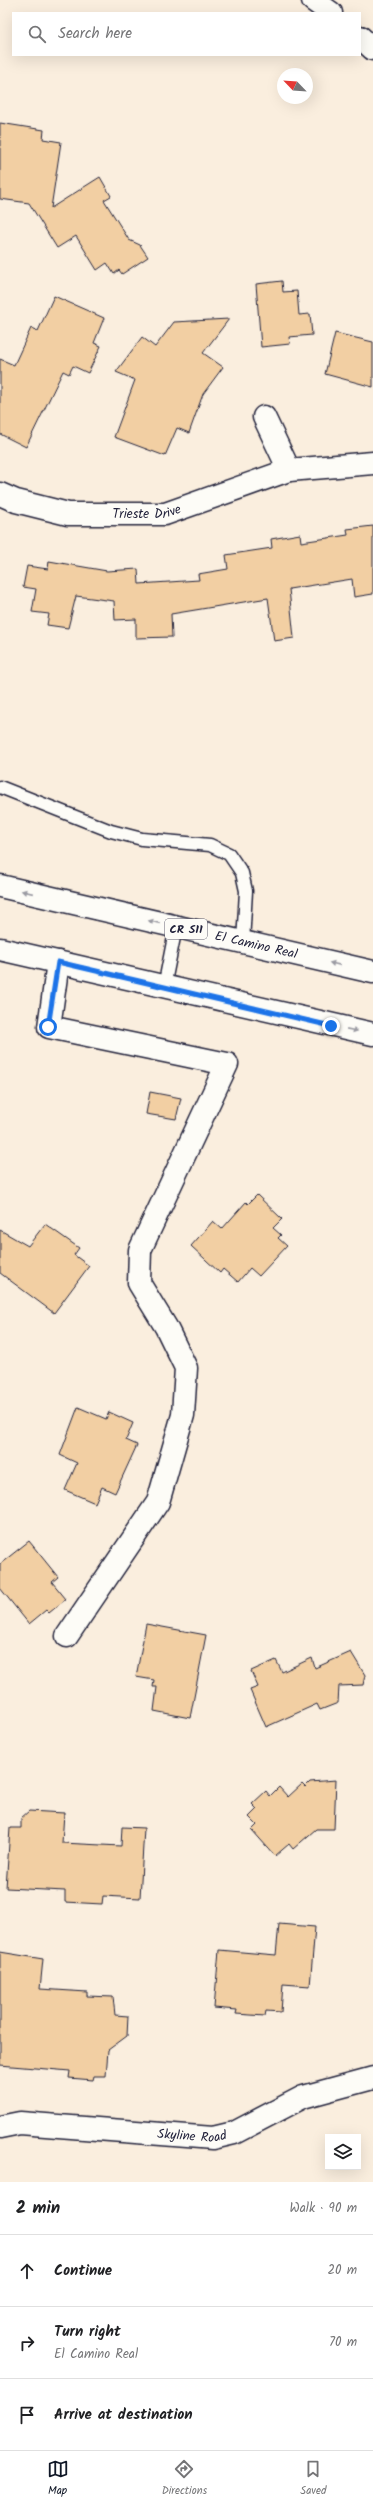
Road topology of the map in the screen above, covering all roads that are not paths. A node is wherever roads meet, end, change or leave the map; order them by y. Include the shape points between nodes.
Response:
1 (313, 0) edge
2 (331, 12) edge
3 (361, 39) edge
4 (373, 49) edge
5 (264, 417) dead end
6 (373, 463) edge
7 (289, 470) junction
8 (0, 494) edge
9 (0, 787) edge
10 (0, 886) edge
11 (176, 927) junction
12 (243, 942) junction
13 (0, 948) edge
14 (58, 962) junction
15 (373, 972) edge
16 (164, 987) junction
17 (373, 1034) edge
18 (67, 1636) dead end
19 (373, 2078) edge
20 (0, 2127) edge

1 - 2 street
3 - 4 street
5 - 7 street
6 - 7 street, Trieste Drive
7 - 8 street, Trieste Drive via 165,514 68,514 16,502
9 - 12 lane via 111,831 142,839 210,844 229,854 242,873 246,891
11 -> 10 street, El Camino Real / CR S11
11 - 12 street, El Camino Real / CR S11
11 - 16 lane
15 -> 12 street, El Camino Real / CR S11
13 - 14 street
14 - 16 street
14 - 18 street via 48,1027 227,1064 140,1250 139,1283 166,1327 186,1368 183,1415 158,1502
16 -> 17 street
19 - 20 street, Skyline Road via 303,2097 234,2133 213,2138 20,2123

